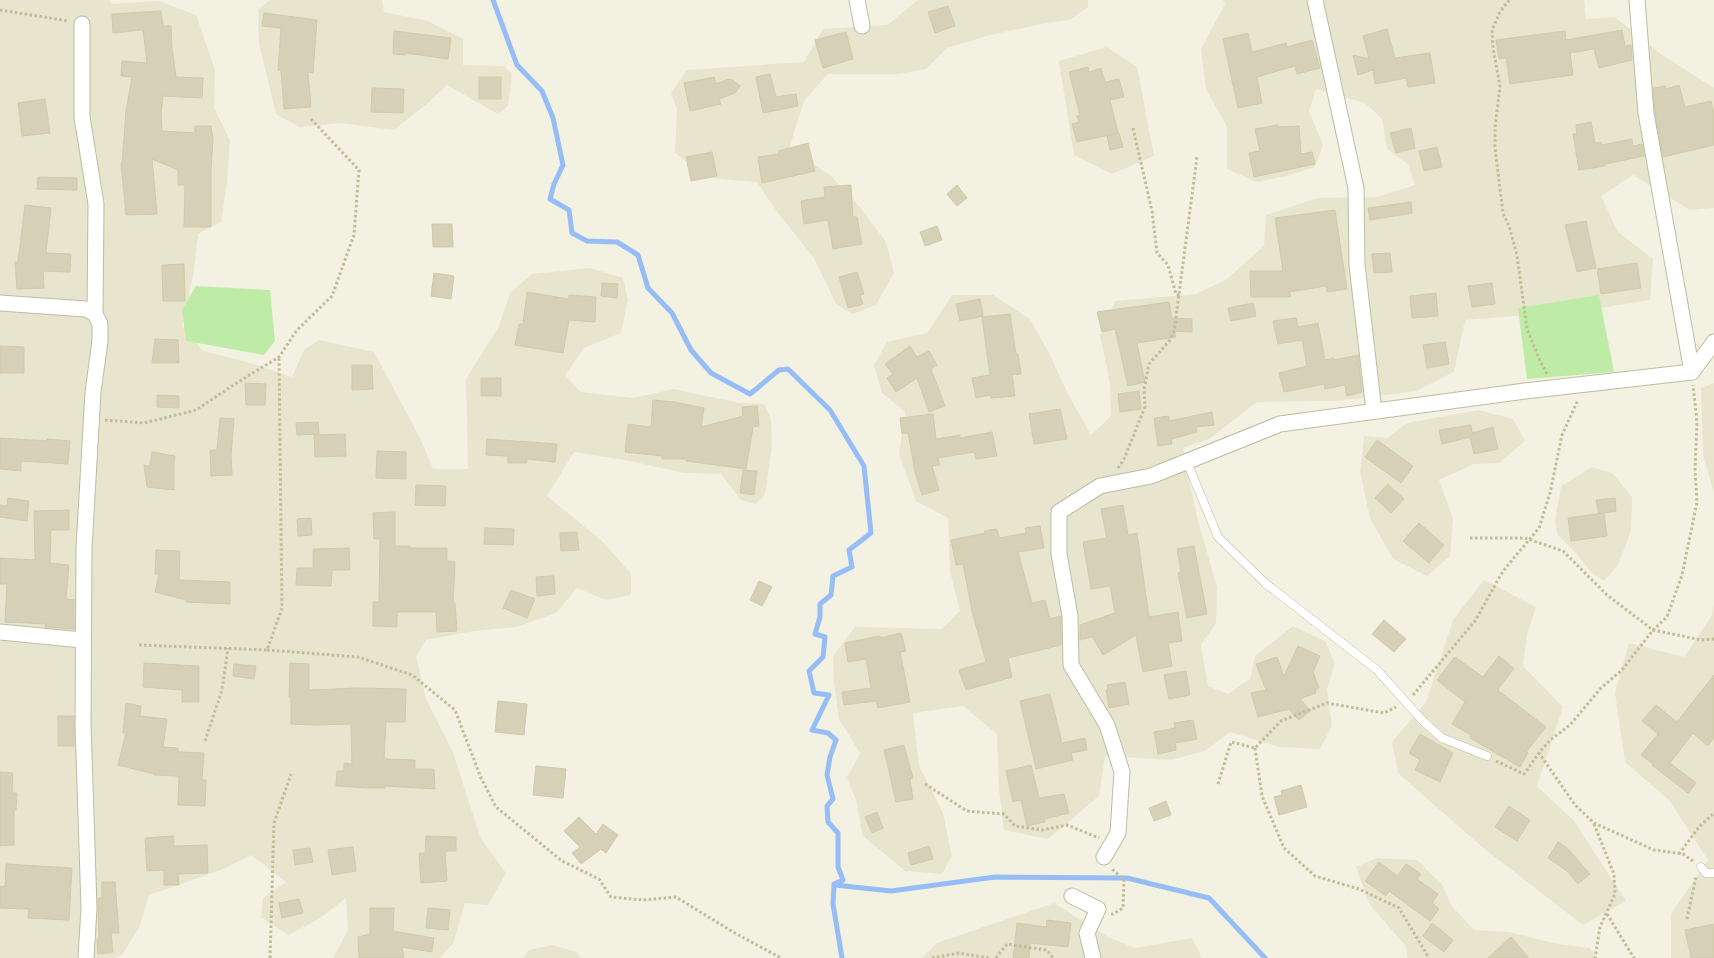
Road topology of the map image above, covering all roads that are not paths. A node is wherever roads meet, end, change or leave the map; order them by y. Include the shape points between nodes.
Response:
1 (857, 0) edge
2 (1315, 0) edge
3 (1637, 0) edge
4 (82, 24) road end
5 (862, 26) dead end
6 (0, 303) edge
7 (95, 314) junction
8 (1714, 342) edge
9 (1692, 372) junction
10 (1374, 411) junction
11 (1187, 462) junction
12 (0, 632) edge
13 (82, 640) junction
14 (1487, 756) road end
15 (1104, 857) road end
16 (1701, 867) road end
17 (1714, 873) edge
18 (1072, 896) dead end
19 (86, 958) edge
20 (1093, 958) edge

1 - 5 street
2 - 10 street via 1356,188 1357,265
3 - 9 street via 1646,113
4 - 7 street via 82,118 96,204
6 - 7 street via 86,309
7 - 13 street via 100,324 100,341 91,418
8 - 9 street
9 - 10 street
10 - 11 street via 1280,424
11 - 14 lane via 1218,537 1264,583 1378,670 1442,738
11 - 15 street via 1151,476 1100,486 1059,512 1058,554 1070,616 1071,665 1107,725 1122,772 1118,833
12 - 13 street
13 - 19 street via 89,908
16 - 17 lane
18 - 20 street via 1098,909 1087,932

